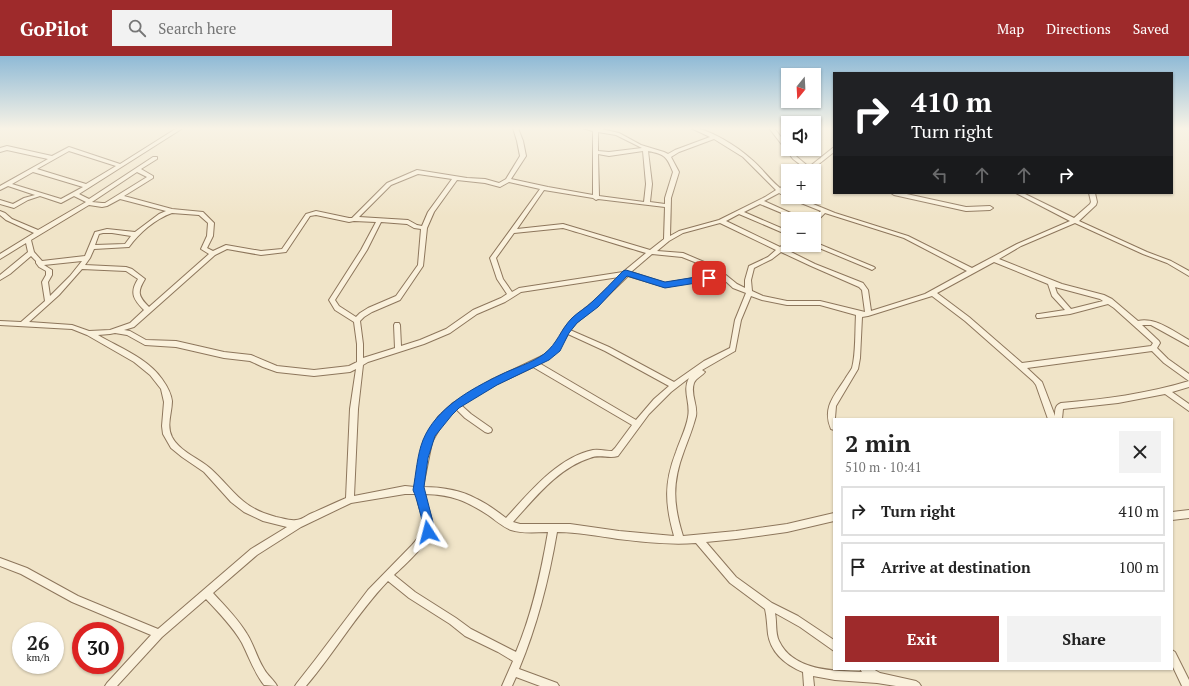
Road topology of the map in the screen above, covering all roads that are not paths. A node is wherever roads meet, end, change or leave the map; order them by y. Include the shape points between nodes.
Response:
1 (93, 157) edge
2 (134, 157) edge
3 (522, 157) edge
4 (595, 157) edge
5 (647, 157) edge
6 (670, 157) edge
7 (746, 157) edge
8 (823, 157) edge
9 (52, 158) edge
10 (155, 158) dead end
11 (815, 164) edge
12 (119, 167) junction
13 (33, 170) junction
14 (138, 170) junction
15 (130, 175) junction
16 (456, 178) junction
17 (508, 180) junction
18 (8, 184) junction
19 (86, 186) junction
20 (0, 188) edge
21 (542, 189) junction
22 (780, 191) joint
23 (78, 192) junction
24 (1021, 194) edge
25 (1092, 194) edge
26 (39, 195) junction
27 (909, 195) edge
28 (120, 197) junction
29 (596, 198) junction
30 (0, 202) edge
31 (89, 202) junction
32 (760, 202) junction
33 (647, 204) junction
34 (808, 204) edge
35 (667, 206) junction
36 (990, 208) dead end
37 (171, 210) junction
38 (824, 211) junction
39 (739, 212) junction
40 (784, 212) edge
41 (0, 213) edge
42 (821, 214) edge
43 (354, 219) junction
44 (721, 220) junction
45 (379, 221) junction
46 (1075, 221) junction
47 (424, 228) junction
48 (781, 230) edge
49 (512, 231) junction
50 (39, 233) junction
51 (137, 234) junction
52 (28, 240) junction
53 (667, 240) junction
54 (92, 247) junction
55 (821, 247) edge
56 (781, 249) joint
57 (0, 251) edge
58 (10, 252) junction
59 (650, 252) junction
60 (788, 252) edge
61 (31, 253) junction
62 (213, 254) junction
63 (0, 257) edge
64 (87, 258) junction
65 (993, 259) junction
66 (39, 263) junction
67 (81, 266) junction
68 (872, 268) dead end
69 (972, 271) junction
70 (625, 274) junction
71 (1189, 274) edge
72 (723, 275) junction
73 (0, 278) edge
74 (1051, 282) junction
75 (749, 293) junction
76 (932, 293) junction
77 (510, 294) junction
78 (48, 301) junction
79 (1110, 301) junction
80 (149, 311) junction
81 (1070, 312) junction
82 (859, 314) junction
83 (868, 314) junction
84 (1039, 316) dead end
85 (357, 321) junction
86 (0, 323) edge
87 (23, 324) junction
88 (1136, 324) junction
89 (397, 325) dead end
90 (116, 331) junction
91 (566, 331) junction
92 (89, 333) junction
93 (1189, 343) edge
94 (1153, 348) junction
95 (398, 350) junction
96 (546, 358) junction
97 (360, 364) junction
98 (534, 364) junction
99 (705, 365) junction
100 (1020, 366) junction
101 (550, 373) junction
102 (1189, 378) edge
103 (1189, 384) edge
104 (674, 385) junction
105 (1166, 391) junction
106 (456, 405) junction
107 (1189, 408) edge
108 (1052, 418) edge
109 (1058, 418) edge
110 (833, 423) edge
111 (637, 424) junction
112 (488, 430) dead end
113 (419, 490) junction
114 (350, 500) junction
115 (1189, 514) edge
116 (1173, 516) edge
117 (833, 518) edge
118 (507, 522) junction
119 (298, 524) junction
120 (553, 528) junction
121 (680, 540) junction
122 (699, 540) junction
123 (0, 562) edge
124 (388, 576) junction
125 (206, 593) junction
126 (769, 606) junction
127 (159, 634) junction
128 (833, 645) edge
129 (1173, 657) edge
130 (519, 660) junction
131 (807, 669) junction
132 (866, 670) edge
133 (514, 672) junction
134 (878, 678) junction
135 (110, 686) edge
136 (272, 686) edge
137 (300, 686) edge
138 (507, 686) edge
139 (554, 686) edge
140 (809, 686) edge
141 (916, 686) edge
142 (1187, 686) edge

1 - 12 street
2 - 12 street
3 - 17 street
4 - 29 street
5 - 33 street
6 - 35 street via 676,172
7 - 22 street
8 - 11 street
9 - 13 street
10 - 14 street
12 - 15 street
12 - 19 street
13 - 18 street
13 - 19 street
14 - 15 street
14 - 28 street via 150,177
15 - 31 street
16 - 17 street via 500,185
16 - 43 street via 419,172 409,175 389,184
16 - 47 street via 431,212
17 - 21 street
18 - 20 street
18 - 26 street
19 - 23 street
21 - 29 street
21 - 49 street
22 - 32 street
23 - 26 street via 61,202
23 - 31 street via 76,195
24 - 46 street
25 - 46 street via 1093,205
26 - 30 street via 14,206
27 - 36 street via 966,209
28 - 31 street via 104,205
28 - 37 street
29 - 33 street
31 - 50 street
32 - 39 street
32 - 40 street
33 - 35 street
34 - 38 street
35 - 53 street
37 - 51 street
37 - 62 street via 199,212 210,221 211,232 204,249
38 - 42 street
38 - 69 street via 906,237
39 - 44 street
39 - 48 street
41 - 50 street
43 - 45 street
43 - 62 street via 312,213 306,216 284,251 262,253 226,247
44 - 53 street via 681,232
44 - 56 street
45 - 47 street via 408,222
45 - 85 street via 332,300 337,308
46 - 65 street
46 - 71 street via 1169,262
47 - 85 street via 420,265 398,298 370,310
49 - 59 street via 563,226
49 - 77 street via 493,258 500,279
50 - 52 street
51 - 54 street via 127,246
51 - 54 street via 103,230 96,234
52 - 58 street
52 - 61 street
53 - 59 street
54 - 64 street
55 - 68 street
56 - 75 street via 752,267 748,280
57 - 58 street
58 - 63 street
59 - 70 street
59 - 72 street via 683,254
60 - 83 street via 861,285 865,290
61 - 66 street via 38,258
61 - 73 street
62 - 80 street
64 - 66 street
64 - 67 street
65 - 69 street
65 - 74 street
66 - 78 street via 50,270 45,282
67 - 78 street
67 - 80 street via 130,270 142,279 137,284 137,297
69 - 76 street
70 - 72 street via 665,285
70 - 77 street via 530,287
70 - 91 street
72 - 75 street via 734,286
74 - 79 street via 1098,295
74 - 81 street via 1054,294
75 - 82 street via 778,302 828,305
75 - 99 street via 738,320 733,349 718,355
76 - 83 street via 915,301
76 - 100 street
77 - 95 street via 503,300 483,307 438,336
78 - 87 street
79 - 81 street
79 - 88 street
80 - 90 street via 132,325
81 - 84 street
82 - 83 street
82 - 110 street via 855,369 832,406
85 - 97 street
86 - 87 street
87 - 92 street via 72,328
88 - 93 street via 1152,323
88 - 94 street via 1155,340 1157,343
89 - 95 street
90 - 92 street
90 - 97 street via 145,342 176,344 224,355 251,358 270,367 305,373 350,369
91 - 96 street via 557,348
91 - 104 street via 645,368
92 - 119 street via 145,366 159,379 168,393 166,429 170,441 176,448 207,470 242,506 274,521
94 - 100 street
94 - 102 street
95 - 97 street
96 - 98 street
96 - 101 street
97 - 114 street via 354,404
98 - 101 street
98 - 106 street via 494,382
99 - 104 street
99 - 121 street via 692,380 689,397 693,411 672,484 674,523
100 - 108 street via 1040,384
101 - 111 street
103 - 105 street
104 - 111 street
105 - 107 street
105 - 109 street via 1100,403 1060,406
106 - 112 street
106 - 113 street via 441,419 428,441
111 - 118 street via 615,454 592,453 576,460 548,480
113 - 114 street via 405,490
113 - 118 street via 458,495 474,501
113 - 124 street via 429,526 428,532
114 - 119 street
115 - 116 street
117 - 122 street via 787,528
118 - 120 street via 520,528
119 - 125 street via 254,552
120 - 121 street
120 - 130 street via 543,586
121 - 122 street
122 - 126 street via 733,580
123 - 127 street via 10,564 95,609
124 - 130 street via 413,597 462,629 506,650
124 - 137 street via 358,609 314,671
125 - 127 street
125 - 136 street via 232,619 262,675
126 - 128 street via 803,622
126 - 131 street via 774,643 789,661
127 - 135 street
129 - 142 street
130 - 133 street
131 - 134 street via 846,677
131 - 140 street
132 - 134 street
133 - 138 street
133 - 139 street
134 - 141 street

